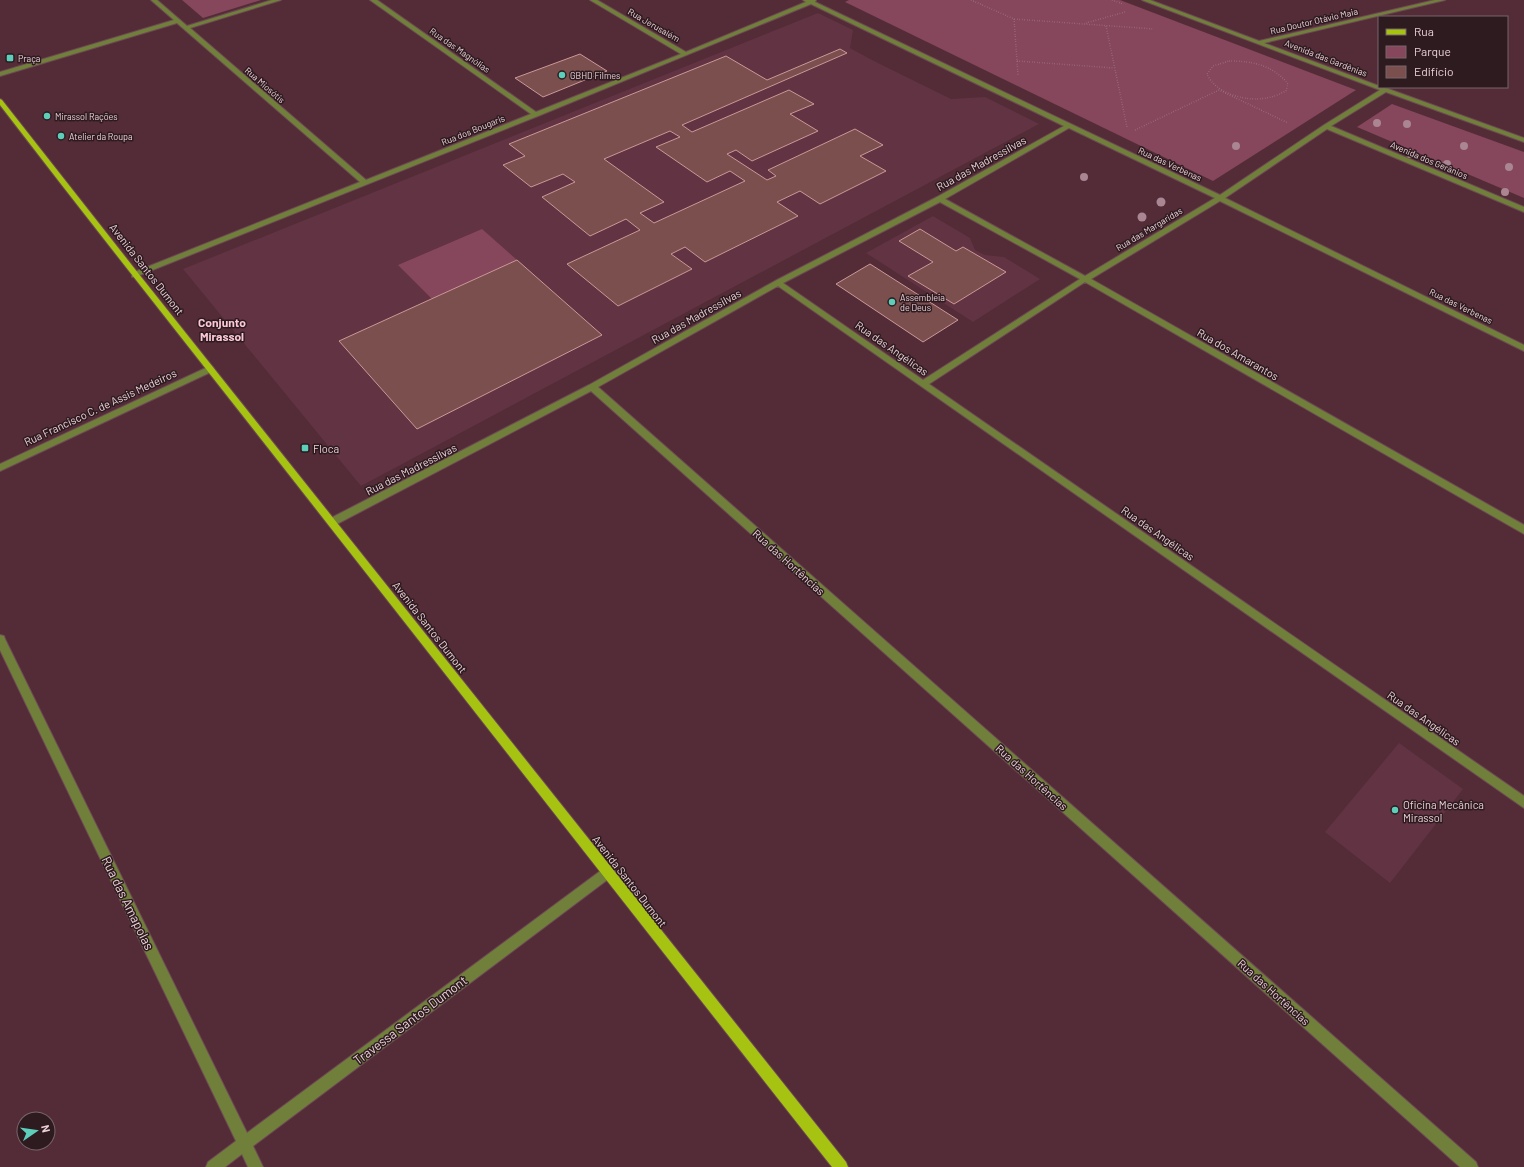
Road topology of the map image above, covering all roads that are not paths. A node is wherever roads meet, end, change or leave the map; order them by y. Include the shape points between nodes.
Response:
1 (154, 0) edge
2 (278, 0) edge
3 (373, 0) edge
4 (593, 0) edge
5 (1145, 0) edge
6 (1442, 0) edge
7 (812, 1) edge
8 (177, 21) junction
9 (185, 28) junction
10 (1260, 42) junction
11 (686, 54) junction
12 (0, 74) edge
13 (1378, 87) edge
14 (1380, 88) edge
15 (1385, 90) junction
16 (0, 101) edge
17 (536, 115) junction
18 (1069, 126) junction
19 (1326, 126) junction
20 (1524, 140) edge
21 (365, 183) junction
22 (1220, 198) junction
23 (940, 199) junction
24 (1524, 210) edge
25 (135, 275) junction
26 (1085, 279) junction
27 (778, 283) junction
28 (1524, 348) edge
29 (210, 369) junction
30 (923, 384) junction
31 (592, 387) junction
32 (0, 468) edge
33 (332, 522) junction
34 (1524, 530) edge
35 (0, 639) edge
36 (1524, 802) edge
37 (607, 873) junction
38 (244, 1143) junction
39 (213, 1167) edge
40 (256, 1167) edge
41 (841, 1167) edge
42 (1471, 1167) edge

1 - 8 street, Rua Miosótis
2 - 9 street
3 - 17 street, Rua das Magnólias
4 - 11 street, Rua Jerusalém
5 - 10 street, Avenida das Gardênias
6 - 10 street, Rua Doutor Otávio Maia
7 - 11 street, Rua dos Bougaris
7 - 18 street, Rua das Verbenas
8 - 9 street, Rua Miosótis
8 - 12 street
9 - 21 street, Rua Miosótis
10 - 13 street, Avenida das Gardênias
11 - 17 street, Rua dos Bougaris
14 - 15 street, Avenida das Gardênias
15 - 19 street, Rua das Margaridas
15 - 20 street, Avenida das Gardênias
16 - 25 main road, Avenida Santos Dumont
17 - 21 street, Rua dos Bougaris
18 - 22 street, Rua das Verbenas
18 - 23 street, Rua das Madressilvas
19 - 22 street, Rua das Margaridas
19 - 24 street, Avenida dos Gerânios
21 - 25 street, Rua dos Bougaris
22 - 26 street, Rua das Margaridas
22 - 28 street, Rua das Verbenas
23 - 26 street, Rua dos Amarantos
23 - 27 street, Rua das Madressilvas
25 - 29 main road, Avenida Santos Dumont
26 - 30 street, Rua das Margaridas
26 - 34 street, Rua dos Amarantos
27 - 30 street, Rua das Angélicas
27 - 31 street, Rua das Madressilvas
29 - 32 street, Rua Francisco C. de Assis Medeiros
29 - 33 main road, Avenida Santos Dumont
30 - 36 street, Rua das Angélicas
31 - 33 street, Rua das Madressilvas
31 - 42 street, Rua das Hortências
33 - 37 main road, Avenida Santos Dumont
35 - 38 street, Rua das Amapolas
37 - 38 street, Travessa Santos Dumont
37 - 41 main road, Avenida Santos Dumont
38 - 39 street, Travessa Santos Dumont
38 - 40 street, Rua das Amapolas

